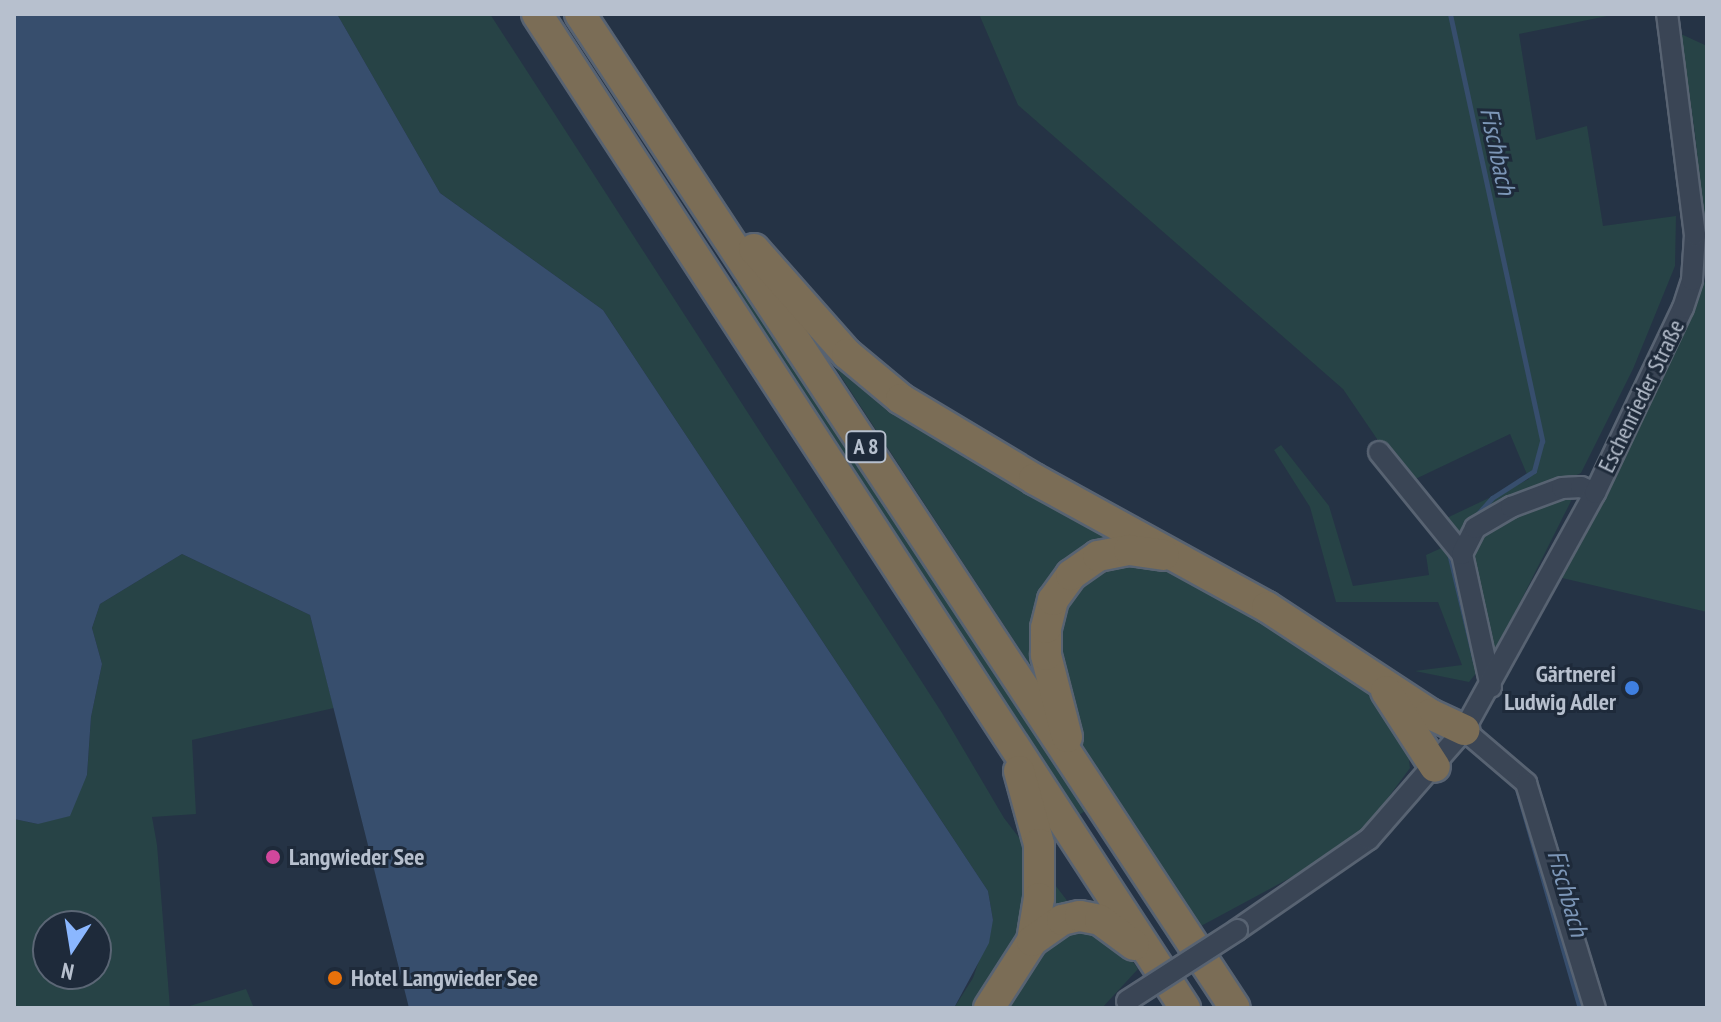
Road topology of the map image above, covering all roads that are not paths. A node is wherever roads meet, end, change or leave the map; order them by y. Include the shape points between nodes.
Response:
1 (537, 14) edge
2 (580, 14) edge
3 (1667, 14) edge
4 (657, 131) junction
5 (1700, 284) edge
6 (1379, 452) dead end
7 (1595, 493) junction
8 (1462, 554) junction
9 (1177, 558) junction
10 (1381, 683) junction
11 (1491, 687) junction
12 (1464, 730) junction
13 (1012, 742) junction
14 (1074, 762) junction
15 (1435, 767) junction
16 (1032, 941) junction
17 (1154, 962) junction
18 (1122, 1005) edge
19 (989, 1008) edge
20 (1185, 1008) edge
21 (1235, 1008) edge
22 (1595, 1008) edge

1 - 13 highway, A 8
2 - 4 highway, A 8
3 - 5 street, Eschenrieder Straße
4 - 9 highway via 686,153 752,247 847,354 890,390 973,444
4 - 14 highway, A 8
5 - 7 street, Eschenrieder Straße via 1683,308
6 - 8 street
7 - 8 street, Eschenrieder Straße via 1562,488 1511,507 1475,528
7 - 11 street, Eschenrieder Straße
8 - 11 street
9 - 10 highway via 1267,607
9 - 14 highway via 1129,550 1098,556 1071,575 1053,600 1046,655
10 - 12 highway
10 - 15 highway
11 - 12 street, Eschenrieder Straße
12 - 15 street, Eschenrieder Straße
12 - 22 street via 1526,783
13 - 16 highway via 1039,844
13 - 17 highway, A 8
14 - 21 highway, A 8
15 - 18 street, Eschenrieder Straße, bridge via 1369,839
16 - 17 highway via 1048,927 1080,916 1119,931
16 - 19 highway
17 - 20 highway, A 8

